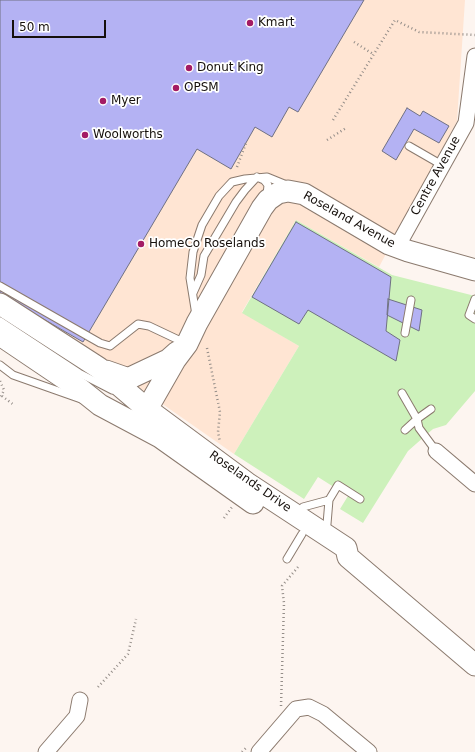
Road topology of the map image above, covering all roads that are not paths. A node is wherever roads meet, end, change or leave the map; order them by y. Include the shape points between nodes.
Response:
1 (475, 56) edge
2 (409, 146) dead end
3 (442, 165) junction
4 (257, 177) junction
5 (304, 194) junction
6 (262, 208) junction
7 (397, 247) junction
8 (475, 270) edge
9 (0, 286) edge
10 (193, 293) junction
11 (475, 298) edge
12 (411, 300) dead end
13 (0, 304) edge
14 (472, 317) edge
15 (0, 320) edge
16 (197, 323) junction
17 (405, 333) dead end
18 (0, 335) edge
19 (187, 344) junction
20 (0, 365) edge
21 (99, 368) junction
22 (80, 389) junction
23 (402, 393) dead end
24 (100, 406) junction
25 (431, 409) dead end
26 (159, 417) junction
27 (417, 419) junction
28 (405, 430) dead end
29 (436, 451) joint
30 (475, 484) edge
31 (360, 498) dead end
32 (329, 500) junction
33 (307, 527) junction
34 (287, 559) dead end
35 (475, 665) edge
36 (80, 700) dead end
37 (46, 752) edge
38 (259, 752) edge
39 (369, 752) edge

1 - 3 street, Centre Avenue via 466,123
2 - 3 lane
3 - 7 street, Centre Avenue
4 - 5 lane via 276,180
4 - 6 lane via 268,185 267,197
4 - 10 lane via 236,202 204,256 201,275
4 - 10 lane via 245,178 228,185 202,225 192,252 190,278
5 - 6 street, Roseland Avenue via 288,191 278,193
5 - 7 street, Roseland Avenue
6 - 16 street, Roseland Avenue
7 - 8 street, Roseland Avenue
9 - 19 lane via 87,336 110,346 138,324 149,326
10 - 16 lane
11 - 14 lane
12 - 17 lane
13 - 21 street, Roselands Drive
15 - 26 lane via 79,373
16 - 19 street, Roseland Avenue
18 - 22 street, Roselands Drive
19 - 21 street via 168,360 132,377 126,378
19 - 26 street, Roseland Avenue via 175,360
20 - 24 lane via 13,375
21 - 26 street, Roselands Drive
22 - 24 street, Roselands Drive
22 - 26 street, Roselands Drive via 95,392 132,411
23 - 27 lane
24 - 26 street, Roselands Drive
25 - 27 lane
26 - 33 street, Roselands Drive via 192,458 222,482
27 - 28 lane
27 - 29 lane via 419,428
29 - 30 street
31 - 32 lane via 338,485
32 - 33 lane via 327,524
32 - 33 lane via 303,507
33 - 34 lane
33 - 35 street, Roselands Drive via 339,558 348,557
36 - 37 street via 77,716
38 - 39 street via 296,709 309,707 323,714

